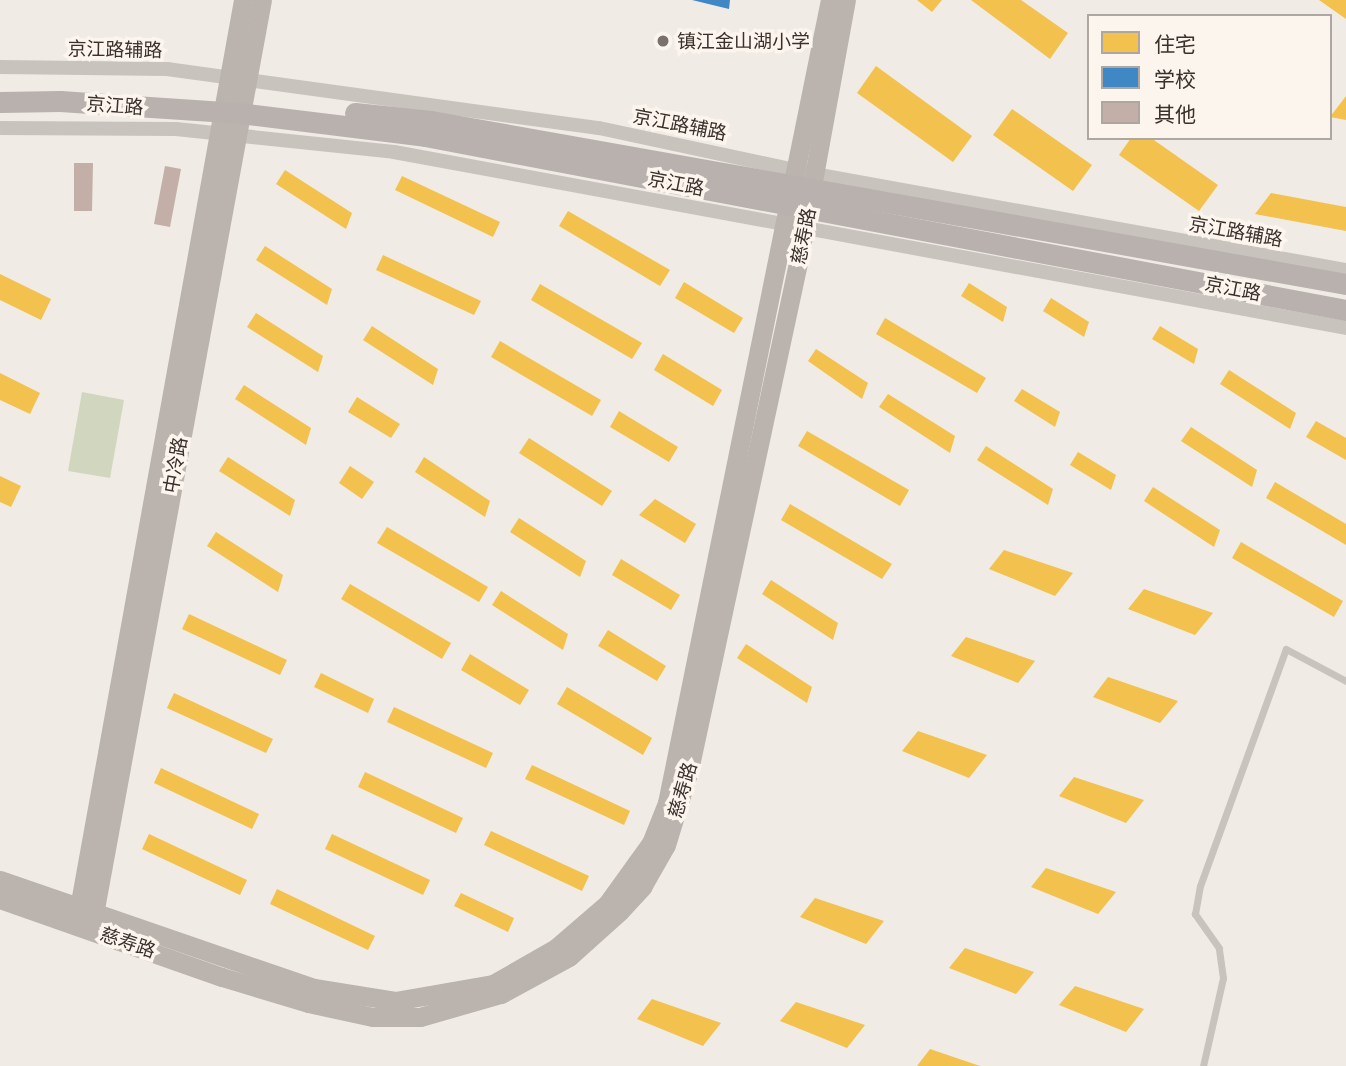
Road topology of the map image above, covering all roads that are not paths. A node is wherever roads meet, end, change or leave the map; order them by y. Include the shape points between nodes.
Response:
1 (243, 0) edge
2 (262, 0) edge
3 (830, 0) edge
4 (846, 0) edge
5 (0, 67) edge
6 (237, 78) junction
7 (0, 90) edge
8 (0, 102) edge
9 (232, 106) junction
10 (0, 128) edge
11 (227, 134) junction
12 (801, 198) junction
13 (1346, 270) edge
14 (1346, 285) edge
15 (1346, 310) edge
16 (1346, 328) edge
17 (1346, 681) edge
18 (0, 880) edge
19 (0, 899) edge
20 (85, 919) junction
21 (1203, 1066) edge

1 - 6 street, 中冷路
2 - 6 street, 中冷路
3 - 12 street, 慈寿路
4 - 12 street, 慈寿路
5 - 6 street, 京江路辅路 via 167,69
6 - 9 street, 中冷路
6 - 12 street, 京江路辅路 via 599,128
7 - 9 main road, 京江路 via 60,88
8 - 9 main road, 京江路
9 - 11 street, 中冷路
9 - 12 main road, 京江路 via 431,121
10 - 11 street, 京江路辅路 via 100,125
11 - 12 street, 京江路辅路
11 - 20 street, 中冷路
12 - 13 street, 京江路辅路
12 - 14 main road, 京江路
12 - 15 main road, 京江路
12 - 16 street, 京江路辅路
12 - 20 street, 慈寿路 via 689,771 666,845 642,887 620,911 569,957 541,975 464,1007 420,1017 373,1017 309,1003
17 - 21 lane via 1286,649 1200,886 1195,914 1219,948 1223,978
18 - 20 street, 慈寿路
19 - 20 street, 慈寿路

